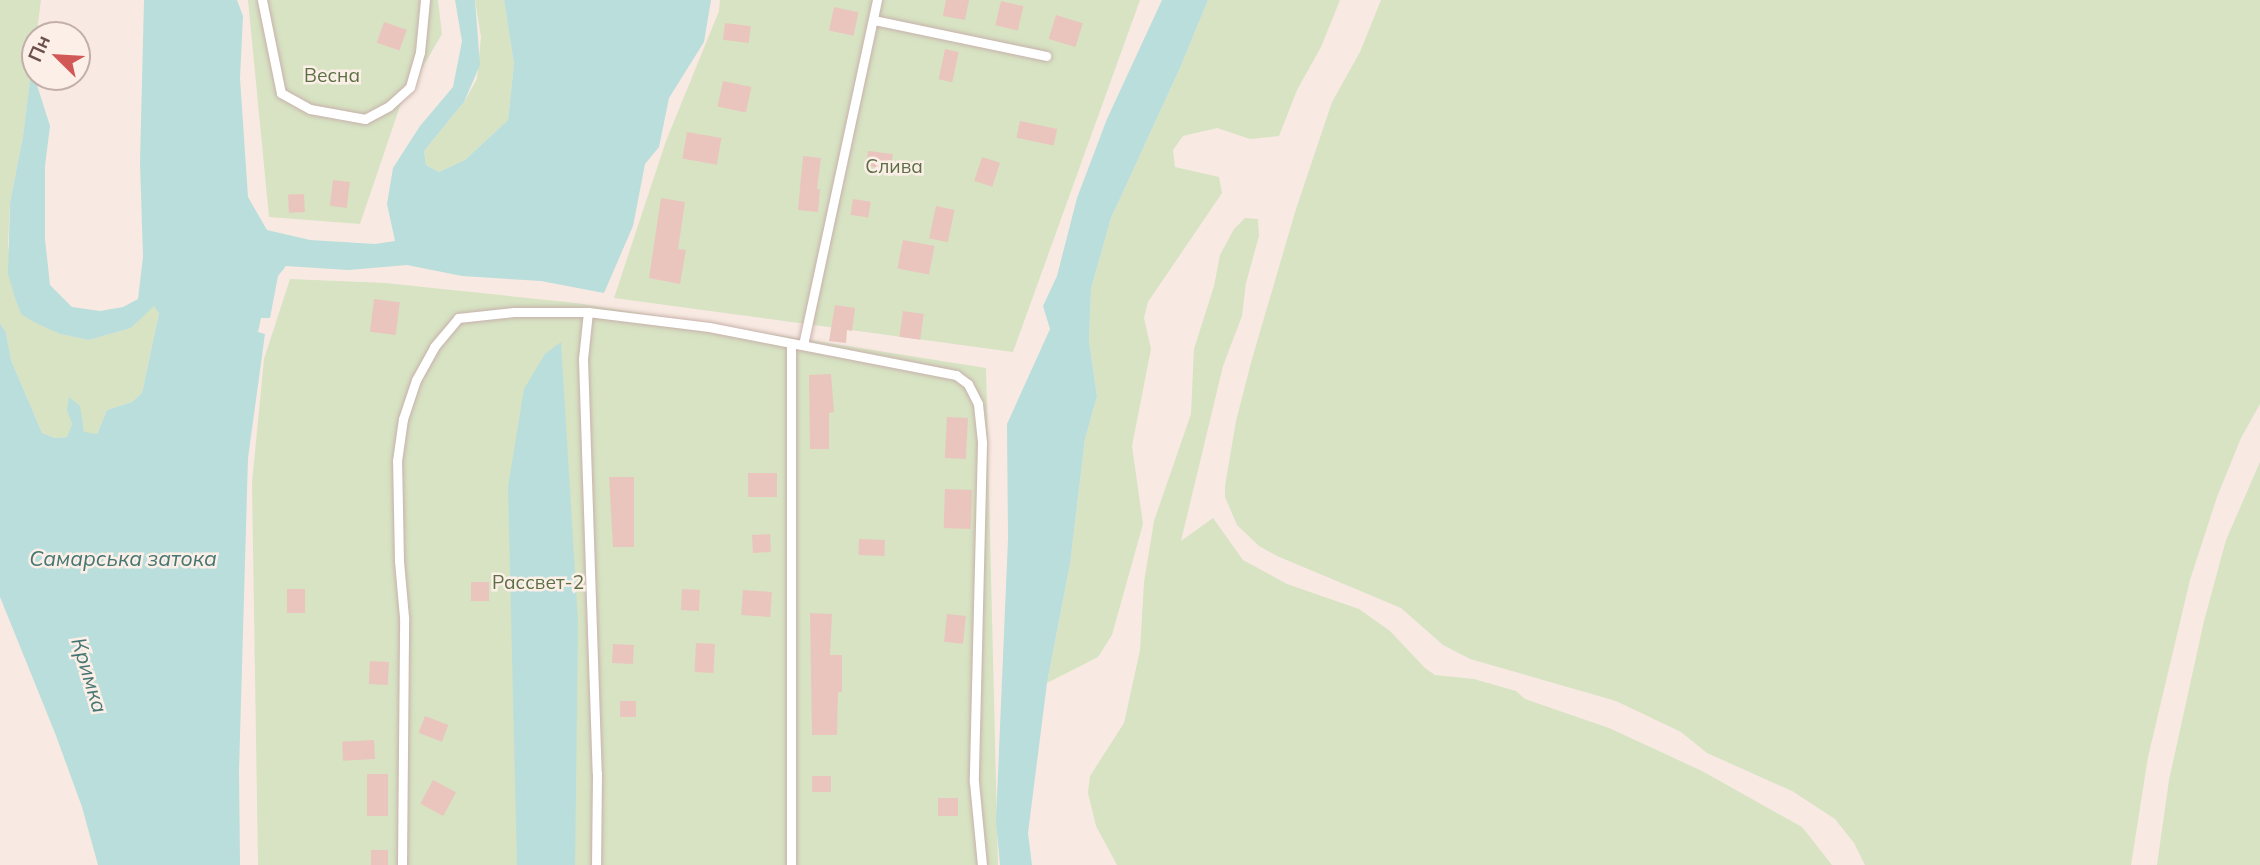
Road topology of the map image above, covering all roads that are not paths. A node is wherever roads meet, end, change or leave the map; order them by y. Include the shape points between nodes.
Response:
1 (261, 0) edge
2 (425, 0) edge
3 (877, 0) edge
4 (874, 20) junction
5 (1046, 56) dead end
6 (588, 312) junction
7 (791, 344) junction
8 (803, 345) junction
9 (402, 865) edge
10 (596, 865) edge
11 (791, 865) edge
12 (982, 865) edge

1 - 2 lane via 281,93 310,109 365,119 389,106 410,86 421,52
3 - 4 lane
4 - 5 lane
4 - 8 lane
6 - 7 lane via 709,327
6 - 9 lane via 458,318 434,347 416,380 403,419 397,461 404,617
6 - 10 lane via 583,359
7 - 8 lane
7 - 11 lane
8 - 12 lane via 956,375 968,384 978,404 982,443 974,782

